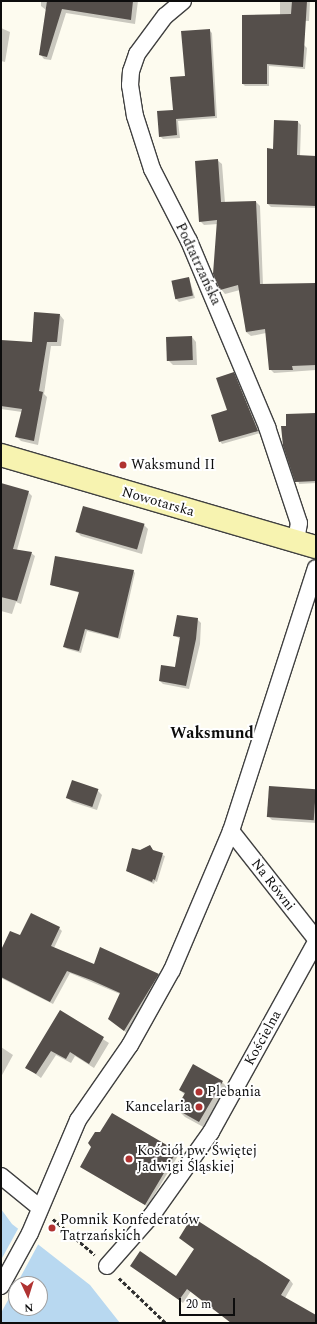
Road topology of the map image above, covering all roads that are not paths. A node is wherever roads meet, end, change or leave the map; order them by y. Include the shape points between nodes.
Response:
1 (183, 1) edge
2 (1, 455) edge
3 (306, 544) edge
4 (316, 568) edge
5 (231, 831) junction
6 (316, 939) edge
7 (316, 942) edge
8 (1, 1176) edge
9 (39, 1207) junction
10 (107, 1266) dead end
11 (1, 1286) edge

1 - 3 street, Podtatrzańska via 165,16 137,54 131,71 130,85 135,116 152,170 189,241 267,427
2 - 3 street, Nowotarska
4 - 5 street
5 - 6 street, Na Równi
5 - 9 street via 172,970 130,1045 78,1120
7 - 10 street, Kościelna via 211,1132 152,1215
8 - 9 street
9 - 11 street via 30,1233

